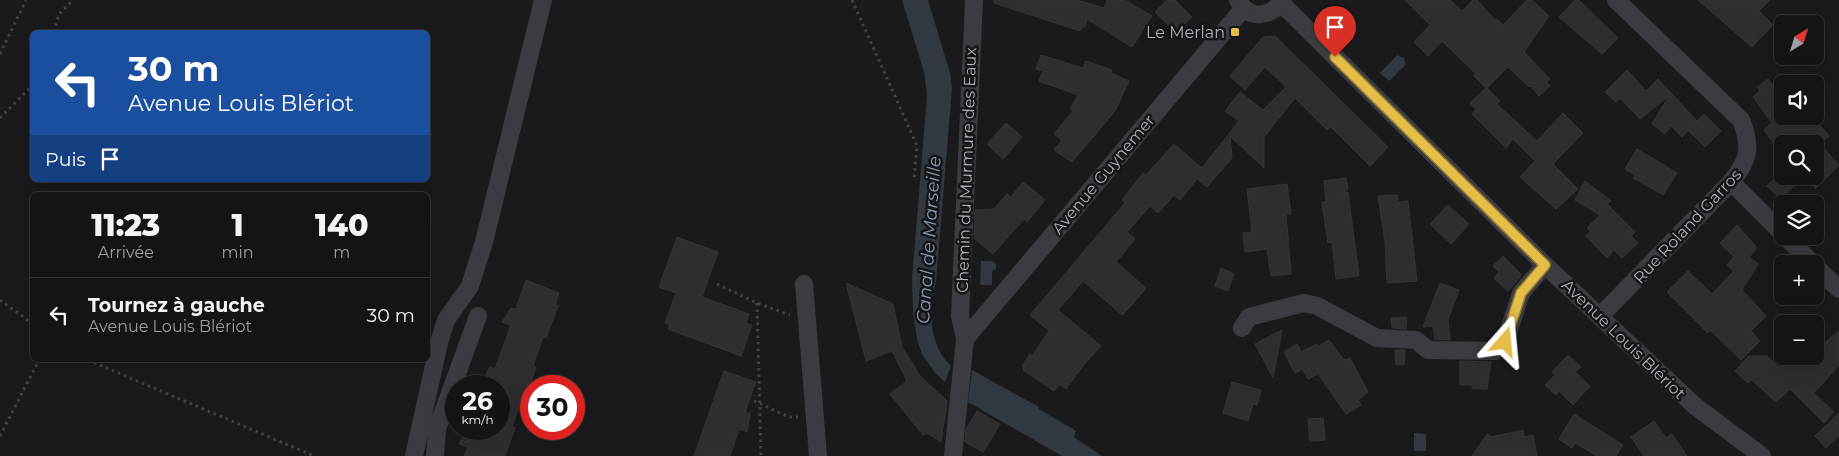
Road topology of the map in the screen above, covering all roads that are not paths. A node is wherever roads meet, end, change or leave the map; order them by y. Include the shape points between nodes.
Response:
1 (543, 0) edge
2 (974, 0) edge
3 (1616, 0) edge
4 (1282, 2) edge
5 (1240, 4) edge
6 (1731, 182) junction
7 (1774, 225) edge
8 (1794, 245) edge
9 (1804, 255) edge
10 (1545, 265) junction
11 (1824, 275) edge
12 (804, 284) dead end
13 (1839, 289) edge
14 (1601, 315) junction
15 (478, 316) dead end
16 (1242, 328) dead end
17 (965, 339) junction
18 (414, 456) edge
19 (435, 456) edge
20 (818, 456) edge
21 (953, 456) edge
22 (1762, 456) edge

1 - 18 street via 484,242 470,286 446,320
2 - 17 street, Chemin du Murmure des Eaux via 960,316
3 - 6 street, Rue Roland Garros via 1741,120 1748,138 1747,156
4 - 5 street via 1274,12 1266,15 1258,15
4 - 10 street, Avenue Louis Blériot
5 - 17 street, Avenue Guynemer
6 - 7 street
6 - 14 street, Rue Roland Garros
8 - 9 street
10 - 14 street, Avenue Louis Blériot
10 - 16 street via 1521,293 1505,342 1495,351 1428,350 1416,340 1377,338 1318,306 1304,303 1249,317
11 - 13 street
12 - 20 street
14 - 22 street, Avenue Louis Blériot via 1695,406
15 - 19 street via 439,420
17 - 21 street

